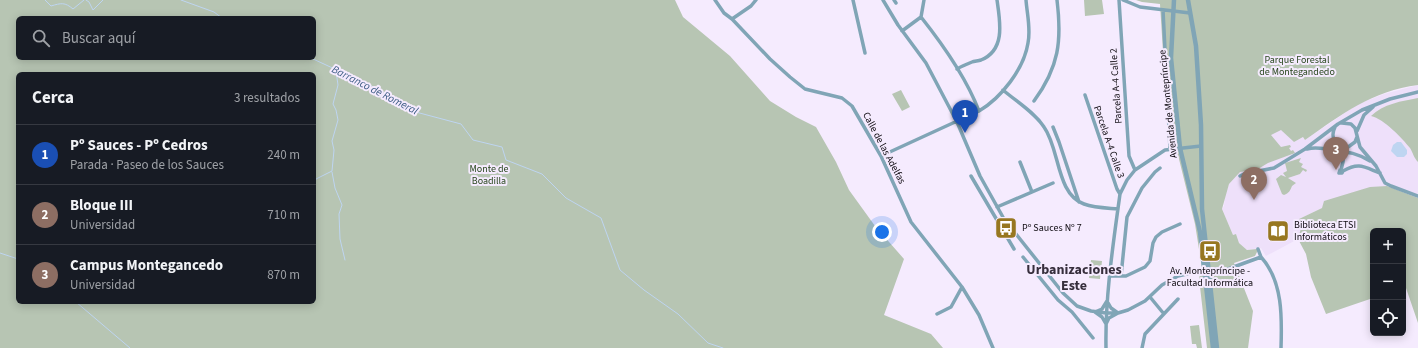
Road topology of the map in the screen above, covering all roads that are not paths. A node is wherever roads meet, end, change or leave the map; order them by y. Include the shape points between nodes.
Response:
1 (715, 0) edge
2 (756, 0) edge
3 (853, 0) edge
4 (883, 0) edge
5 (924, 0) edge
6 (998, 0) edge
7 (1026, 0) edge
8 (1057, 0) edge
9 (1119, 0) edge
10 (1123, 0) edge
11 (1174, 0) edge
12 (1188, 0) edge
13 (1163, 10) junction
14 (1174, 11) junction
15 (1190, 13) junction
16 (921, 18) junction
17 (732, 19) junction
18 (902, 31) junction
19 (865, 53) dead end
20 (958, 69) junction
21 (1003, 90) junction
22 (1418, 92) edge
23 (1085, 95) dead end
24 (1034, 101) dead end
25 (1381, 102) junction
26 (979, 111) junction
27 (957, 122) junction
28 (1341, 123) junction
29 (1336, 126) junction
30 (1053, 127) dead end
31 (1357, 131) junction
32 (1357, 136) junction
33 (1337, 144) junction
34 (1201, 146) junction
35 (1349, 146) junction
36 (1180, 148) junction
37 (1170, 149) junction
38 (1305, 149) junction
39 (1344, 150) junction
40 (881, 156) junction
41 (1020, 162) dead end
42 (1374, 164) junction
43 (1160, 168) dead end
44 (1135, 170) junction
45 (1380, 174) junction
46 (980, 176) junction
47 (1240, 176) dead end
48 (1053, 183) dead end
49 (1032, 192) junction
50 (1120, 194) junction
51 (1418, 196) edge
52 (1078, 202) junction
53 (997, 208) junction
54 (1118, 209) junction
55 (1180, 224) dead end
56 (1013, 231) junction
57 (1006, 236) junction
58 (1014, 249) dead end
59 (1258, 249) dead end
60 (1261, 256) junction
61 (1023, 257) dead end
62 (1206, 270) junction
63 (1110, 276) junction
64 (1121, 276) junction
65 (962, 287) junction
66 (1150, 297) junction
67 (1178, 299) dead end
68 (1071, 301) junction
69 (1107, 301) junction
70 (1067, 307) junction
71 (1095, 312) junction
72 (1118, 313) junction
73 (937, 314) dead end
74 (1106, 314) junction
75 (1164, 314) junction
76 (1106, 324) junction
77 (1094, 338) dead end
78 (992, 348) edge
79 (1106, 348) edge
80 (1142, 348) edge
81 (1213, 348) edge
82 (1217, 348) edge
83 (1281, 348) edge

1 - 17 street, Calle de las Adelfas
2 - 17 street
3 - 19 street
4 - 18 street
5 - 16 street
6 - 20 street via 1001,33 993,50 980,61
7 - 21 street via 1029,27 1026,52 1022,65
8 - 24 street via 1059,47 1051,74
9 - 44 street, Parcela A-4 Calle 2 via 1129,156
10 - 13 street via 1140,7
11 - 14 street, Avenida de Montepríncipe
12 - 15 street, Avenida de Montepríncipe
13 - 14 street
13 - 37 street
14 - 15 street
14 - 36 street, Avenida de Montepríncipe via 1171,58
15 - 34 street, Avenida de Montepríncipe via 1196,46
16 - 18 street
16 - 20 street
17 - 40 street, Calle de las Adelfas via 770,59 806,89 842,98 852,106
18 - 27 street via 926,63
20 - 26 street
21 - 26 street
21 - 52 street via 1045,128 1065,185
22 - 25 street
23 - 50 street, Parcela A-4 Calle 3
25 - 28 street
25 - 31 street via 1364,115
26 - 27 street
27 - 40 street
27 - 46 street
28 - 29 street
28 - 31 street via 1350,124
29 - 33 street via 1332,136
29 - 38 street
30 - 52 street
31 - 32 street
32 - 35 street via 1355,142
32 - 42 street via 1360,147
33 - 35 street
33 - 39 street
34 - 36 street
34 - 62 street, Avenida de Montepríncipe
35 - 39 street
36 - 37 street
36 - 62 street, Avenida de Montepríncipe via 1200,232
37 - 44 street
38 - 39 street via 1320,147
38 - 47 street via 1274,168
39 - 42 street
39 - 45 street via 1342,170 1362,166
40 - 65 street, Calle de las Adelfas via 912,222
41 - 49 street
42 - 45 street
43 - 64 street via 1142,188 1127,217
44 - 50 street
45 - 51 street via 1388,184
46 - 53 street
46 - 57 street via 973,177
48 - 49 street
49 - 53 street
50 - 54 street
52 - 54 street
53 - 56 street
54 - 63 street
55 - 64 street via 1162,232 1156,238 1150,261 1145,267
56 - 57 street
56 - 68 street
57 - 58 street
59 - 60 street
60 - 62 street via 1228,269
60 - 83 street via 1278,290
61 - 70 street via 1058,300
62 - 66 street via 1178,276 1162,285
62 - 81 street, Avenida de Montepríncipe
62 - 82 street, Avenida de Montepríncipe
63 - 64 street
63 - 69 street
65 - 73 street via 951,307
65 - 78 street, Calle de las Adelfas via 979,315
66 - 72 street via 1137,306
66 - 75 street
67 - 75 street
68 - 70 street
68 - 71 street via 1077,306
69 - 71 street via 1102,309
69 - 72 street
69 - 74 street
70 - 77 street
71 - 74 street
71 - 76 street
72 - 74 street
72 - 76 street via 1109,318
74 - 76 street
75 - 80 street via 1145,334
76 - 79 street

